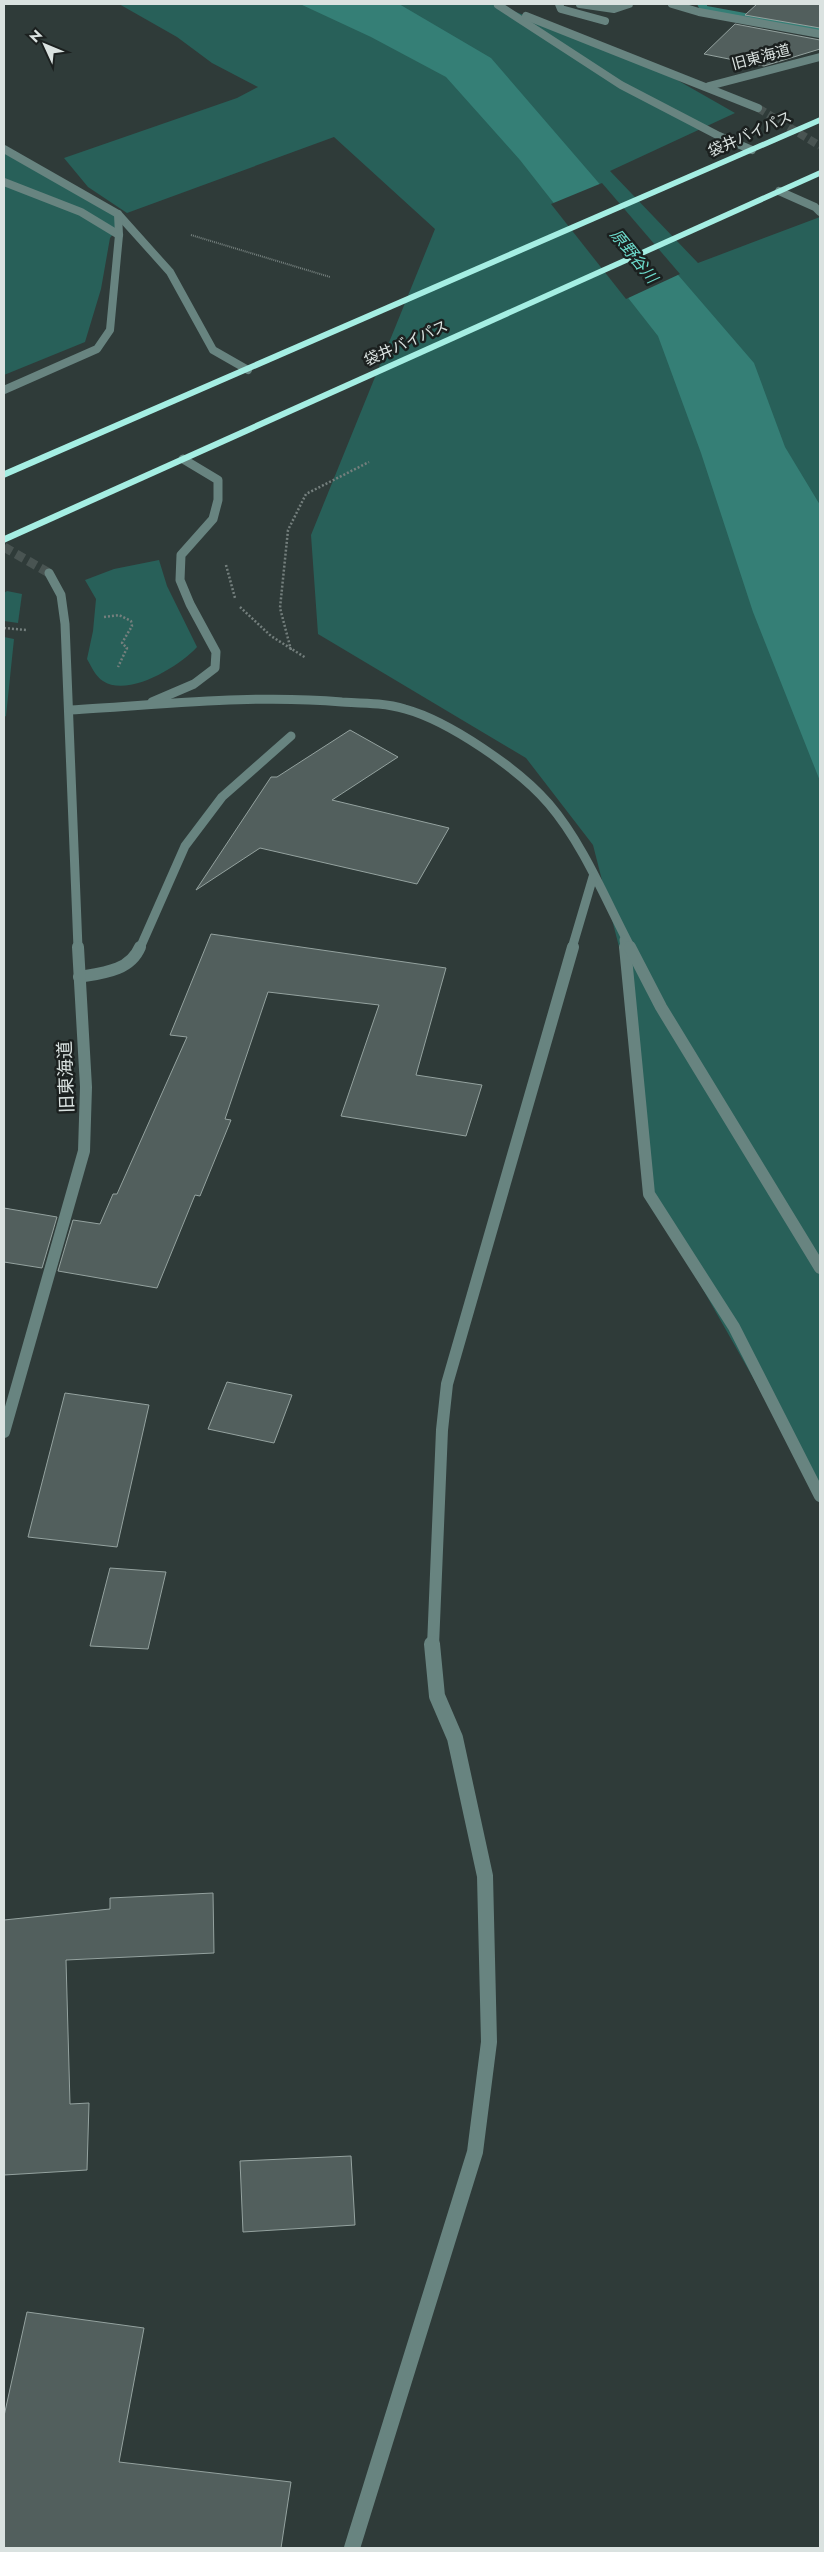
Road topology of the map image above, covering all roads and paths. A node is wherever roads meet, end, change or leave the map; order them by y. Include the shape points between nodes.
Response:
1 (496, 4) edge
2 (559, 4) edge
3 (580, 4) edge
4 (629, 4) edge
5 (672, 4) edge
6 (606, 20) dead end
7 (820, 34) edge
8 (820, 57) edge
9 (708, 86) junction
10 (758, 108) tunnel mouth
11 (820, 120) edge
12 (4, 150) edge
13 (752, 150) junction
14 (820, 173) edge
15 (4, 182) edge
16 (779, 191) junction
17 (820, 212) edge
18 (118, 214) junction
19 (184, 233) dead end
20 (119, 235) junction
21 (330, 277) dead end
22 (248, 370) junction
23 (4, 390) edge
24 (183, 459) junction
25 (369, 462) dead end
26 (4, 475) edge
27 (212, 519) junction
28 (4, 540) edge
29 (49, 573) tunnel mouth
30 (108, 616) dead end
31 (4, 628) edge
32 (19, 630) dead end
33 (291, 651) junction
34 (308, 659) dead end
35 (116, 671) dead end
36 (145, 705) junction
37 (70, 710) junction
38 (291, 736) dead end
39 (593, 876) junction
40 (623, 933) junction
41 (79, 977) junction
42 (820, 1268) edge
43 (4, 1432) edge
44 (820, 1496) edge
45 (352, 2548) edge

1 - 9 street
1 - 13 street via 621,85
2 - 6 street via 562,10
3 - 4 street via 614,9
5 - 7 street
8 - 9 street, 旧東海道
9 - 10 street
11 - 13 highway, 袋井バイパス
12 - 18 street
13 - 22 highway, 袋井バイパス
14 - 16 highway, 袋井バイパス
15 - 20 street via 81,212
16 - 17 street
16 - 24 highway, 袋井バイパス
18 - 20 street
18 - 22 street via 170,272 213,350
19 - 21 path
20 - 23 street via 110,330 97,349
22 - 26 highway, 袋井バイパス
24 - 27 street via 218,480 218,500
24 - 28 highway, 袋井バイパス
25 - 33 path via 306,494 288,530 280,608
27 - 33 path via 236,604
27 - 36 street via 181,556 180,580 216,652 215,668 194,684
29 - 37 street, 旧東海道 via 62,595
30 - 35 path via 119,615 131,621 132,626 122,643 127,648
31 - 32 path
33 - 34 path
36 - 37 street
36 - 39 street via 296,698 406,709 446,725 516,773 548,804 578,847
37 - 41 street, 旧東海道
38 - 41 street via 222,797 185,846 135,960 112,971
39 - 40 street
39 - 45 street via 447,1384 432,1639 437,1696 455,1738 484,1876 489,2042 475,2152
40 - 42 street via 661,1007
40 - 44 street via 649,1194 734,1327
41 - 43 street, 旧東海道 via 86,1087 84,1151

